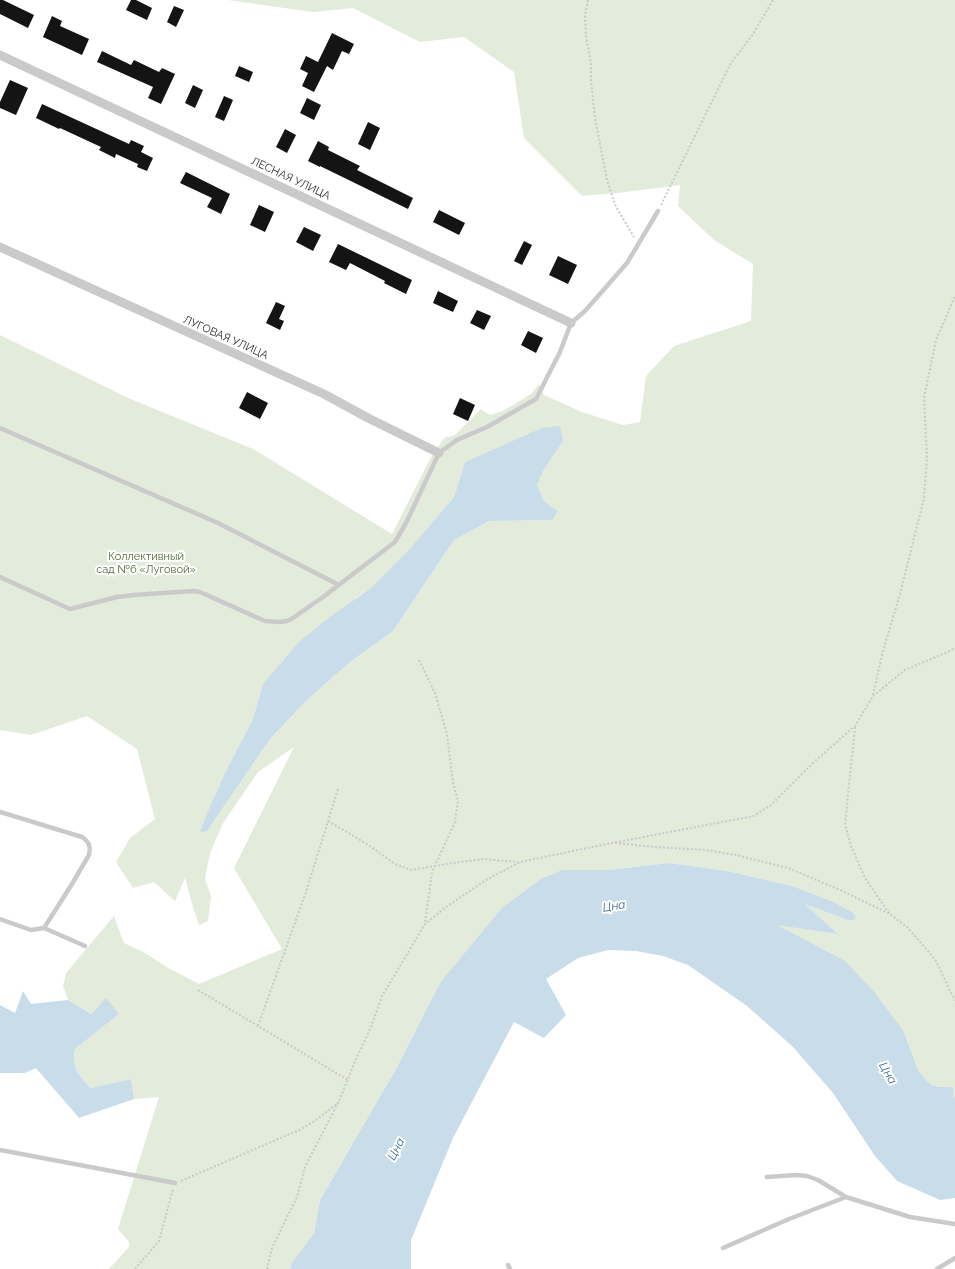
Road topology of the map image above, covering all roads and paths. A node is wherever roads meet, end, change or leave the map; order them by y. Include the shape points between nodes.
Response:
1 (588, 0) edge
2 (773, 0) edge
3 (0, 55) edge
4 (658, 211) joint
5 (638, 243) junction
6 (0, 247) edge
7 (955, 296) edge
8 (571, 324) junction
9 (0, 428) edge
10 (439, 453) junction
11 (0, 577) edge
12 (339, 585) junction
13 (955, 648) edge
14 (419, 660) dead end
15 (873, 696) junction
16 (855, 726) junction
17 (338, 789) dead end
18 (0, 812) edge
19 (328, 821) junction
20 (612, 843) junction
21 (520, 862) junction
22 (435, 866) junction
23 (890, 914) junction
24 (0, 919) edge
25 (425, 924) junction
26 (44, 928) junction
27 (85, 946) dead end
28 (198, 990) dead end
29 (955, 1001) edge
30 (258, 1026) junction
31 (348, 1080) junction
32 (339, 1101) junction
33 (0, 1150) edge
34 (767, 1177) dead end
35 (175, 1183) junction
36 (846, 1197) junction
37 (955, 1224) edge
38 (723, 1248) dead end
39 (955, 1258) edge
40 (135, 1269) edge
41 (267, 1269) edge
42 (937, 1269) edge

1 - 5 path via 585,16 586,36 595,118 607,180 616,207
2 - 4 path via 753,34 731,63
3 - 8 street, ЛЕСНАЯ УЛИЦА
4 - 5 lane
5 - 8 lane via 627,263 585,312
6 - 10 street, ЛУГОВАЯ УЛИЦА via 324,394
7 - 15 path via 936,340 924,398 927,458 924,498
8 - 10 lane via 536,399 487,427 457,440
9 - 12 lane via 218,523
10 - 12 lane via 395,542
11 - 12 lane via 70,609 128,595 200,592 272,623 293,618
13 - 15 path via 904,670
14 - 22 path via 434,693 446,734 458,801 455,822
15 - 16 path
16 - 20 path via 770,805 754,816
16 - 23 path via 845,824 851,846 865,878
17 - 19 path
18 - 26 lane via 82,837 90,845 89,855
19 - 22 path via 395,864 411,870
19 - 30 path via 306,892
20 - 21 path
20 - 23 path via 706,850 788,868
21 - 22 path via 483,860
21 - 25 path via 486,880
22 - 25 path
23 - 29 path via 935,959
24 - 26 lane via 31,930
25 - 31 path via 382,996
26 - 27 lane
28 - 30 path
30 - 31 path
31 - 32 path
32 - 35 path via 315,1121 280,1140
32 - 41 path via 305,1167 297,1197 272,1248
33 - 35 lane
34 - 36 lane via 807,1176
35 - 40 path via 159,1240
36 - 37 lane via 910,1217
36 - 38 lane via 789,1218
39 - 42 lane

